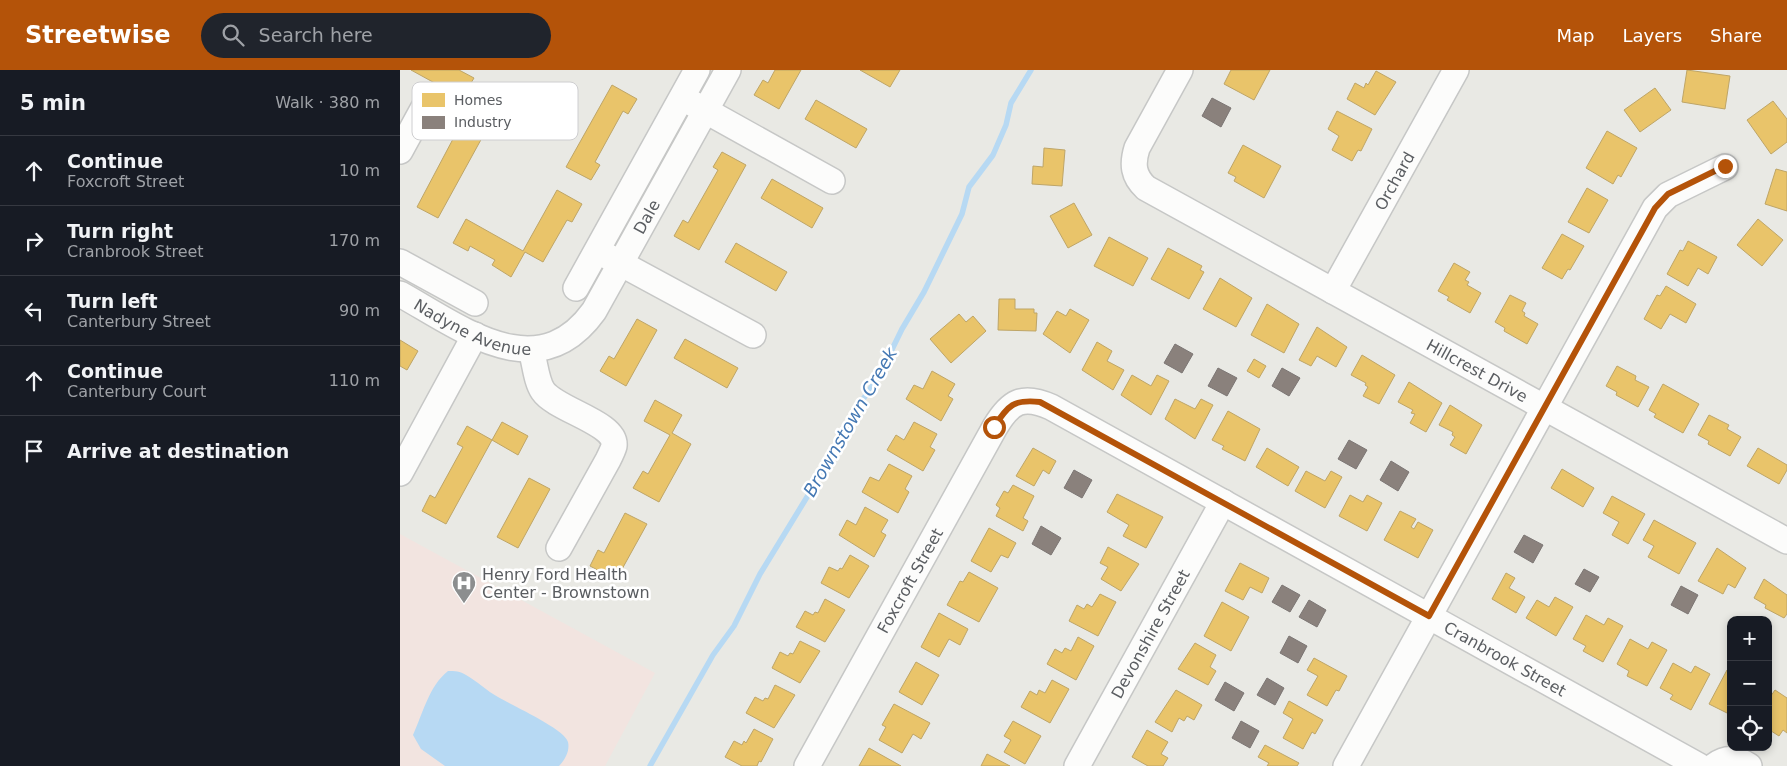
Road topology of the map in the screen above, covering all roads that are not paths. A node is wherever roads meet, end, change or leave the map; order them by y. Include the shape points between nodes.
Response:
1 (697, 70) edge
2 (728, 70) edge
3 (1180, 70) edge
4 (1456, 70) edge
5 (682, 97) junction
6 (705, 110) junction
7 (412, 129) edge
8 (400, 151) edge
9 (1725, 166) dead end
10 (832, 181) dead end
11 (596, 251) junction
12 (400, 262) edge
13 (621, 263) junction
14 (576, 288) dead end
15 (1333, 292) junction
16 (400, 294) edge
17 (475, 303) dead end
18 (475, 335) junction
19 (753, 335) dead end
20 (540, 348) junction
21 (1021, 401) joint
22 (1544, 406) junction
23 (400, 473) edge
24 (1223, 502) junction
25 (1787, 541) edge
26 (558, 548) dead end
27 (1429, 616) junction
28 (807, 766) edge
29 (1077, 766) edge
30 (1346, 766) edge
31 (1699, 766) edge
32 (1714, 766) edge
33 (1749, 766) edge

1 - 5 street
2 - 6 street, Dale
3 - 15 street, Hillcrest Drive via 1137,148 1133,160 1134,173 1146,188
4 - 15 street, Orchard
5 - 6 street
5 - 11 street
6 - 10 street
6 - 13 street, Dale
7 - 8 street
9 - 22 street via 1668,194 1655,208
11 - 13 street
11 - 14 street
12 - 17 street
13 - 19 street
13 - 20 street, Dale via 587,321 563,340
15 - 22 street, Hillcrest Drive
16 - 18 street, Nadyne Avenue
18 - 20 street, Nadyne Avenue via 513,350
18 - 23 street
20 - 26 street via 542,390 562,406 604,428 614,446
21 - 24 street, Cranbrook Street via 1040,402 1051,407
21 - 28 street, Foxcroft Street via 1007,409 994,427
22 - 25 street, Hillcrest Drive
22 - 27 street
24 - 27 street, Cranbrook Street
24 - 29 street, Devonshire Street
27 - 30 street
27 - 31 street, Cranbrook Street
32 - 33 street via 1731,759

